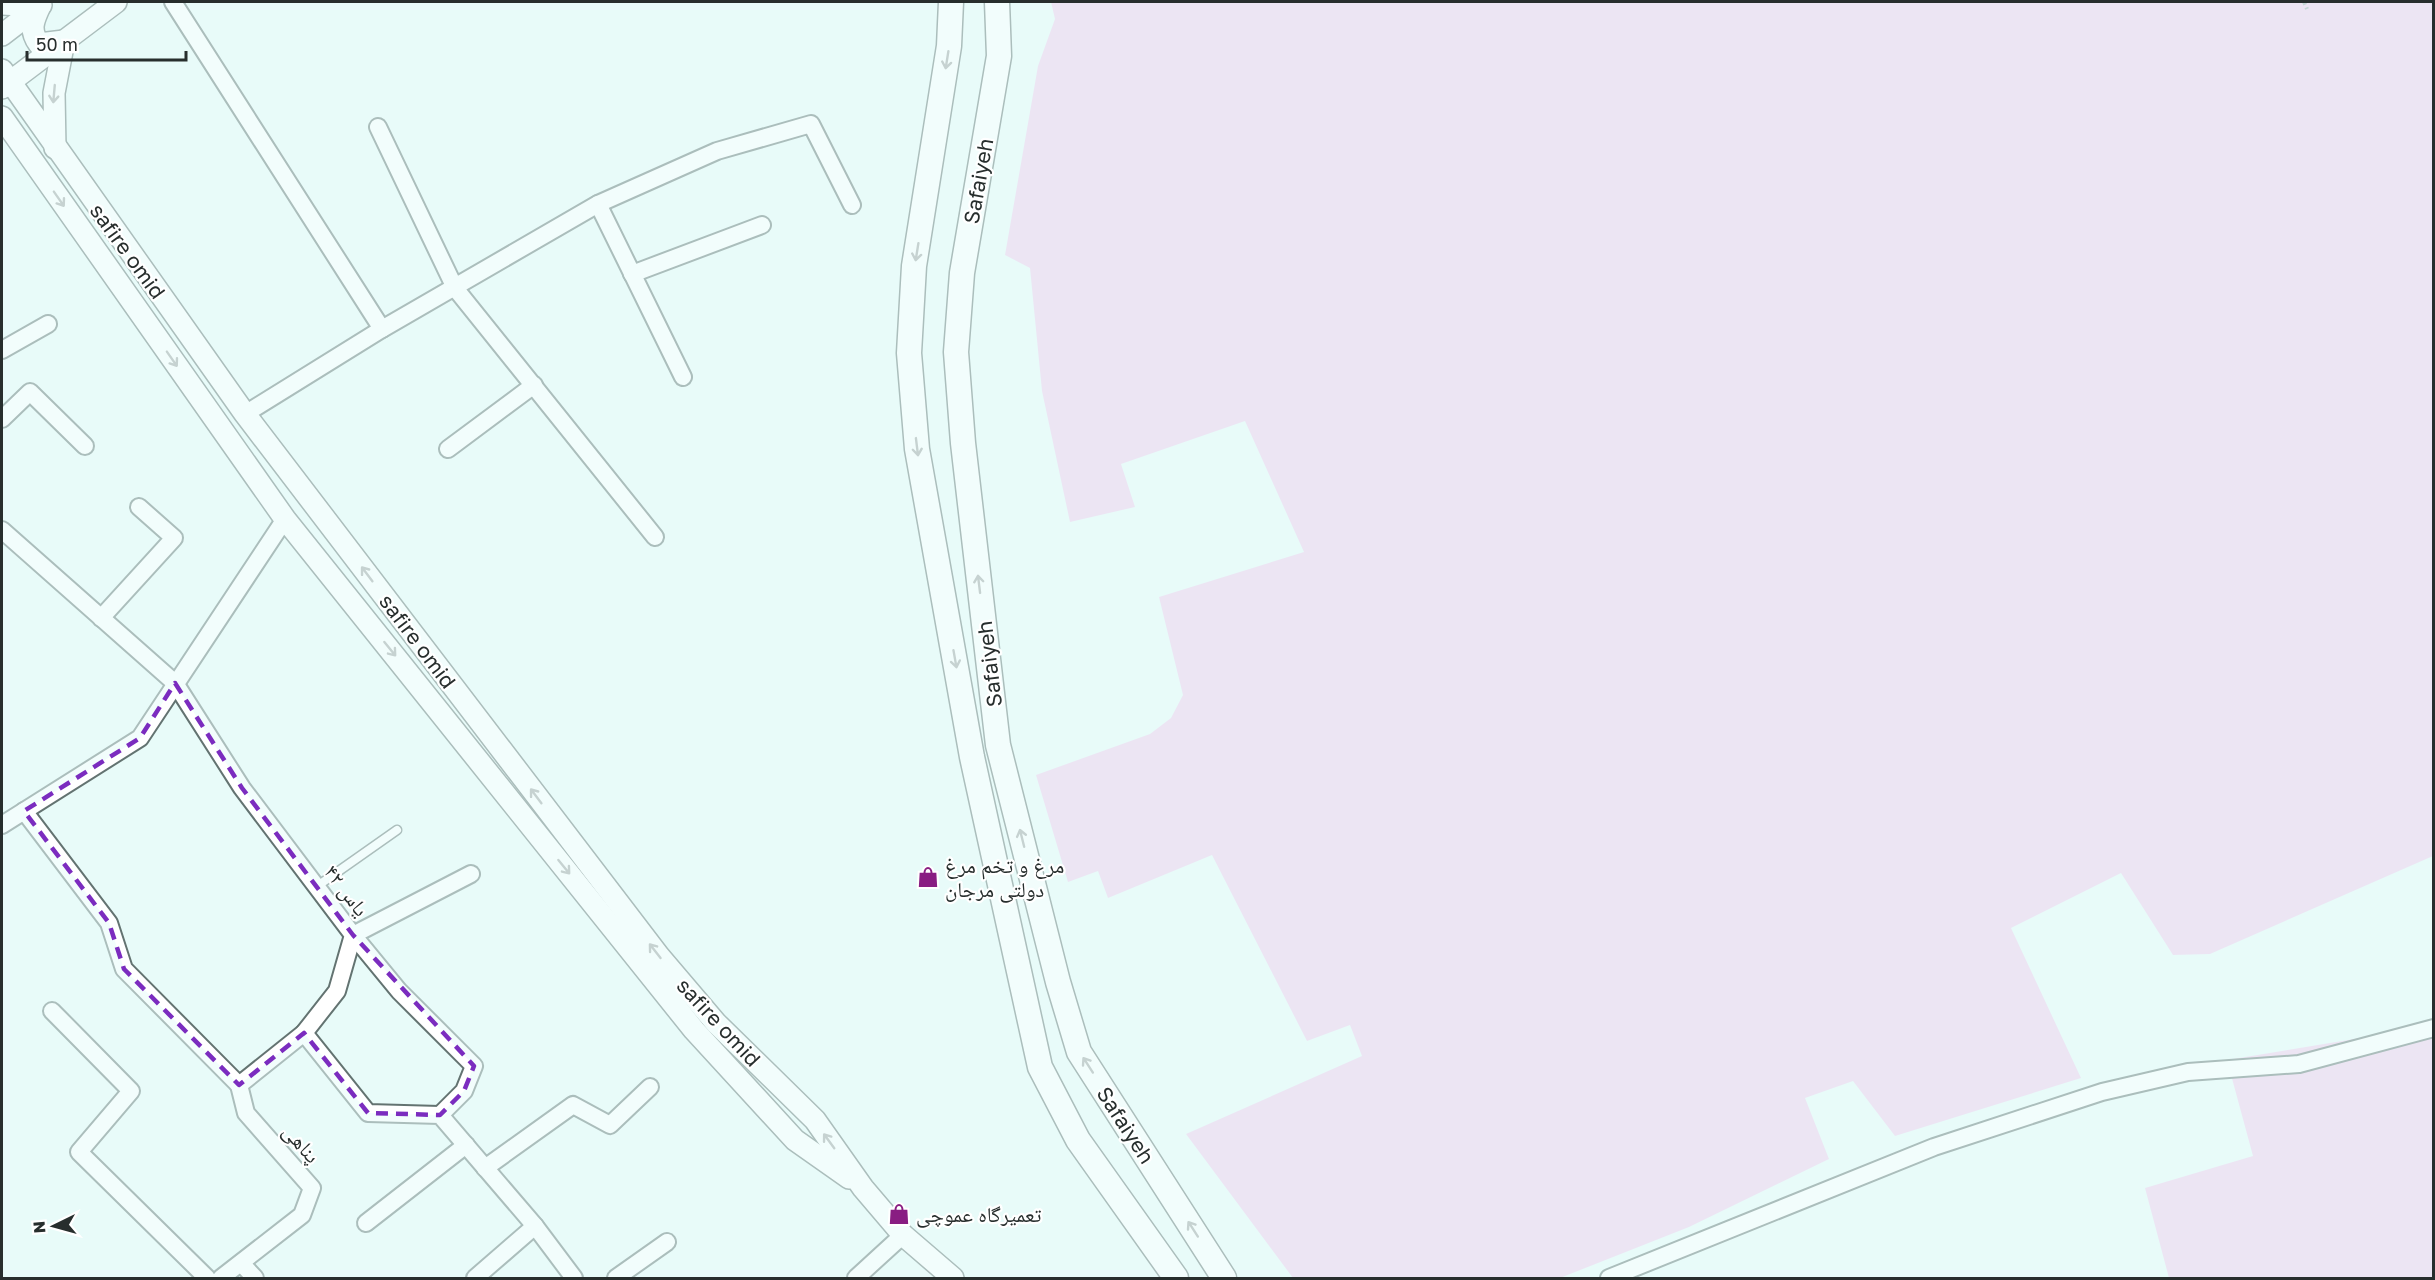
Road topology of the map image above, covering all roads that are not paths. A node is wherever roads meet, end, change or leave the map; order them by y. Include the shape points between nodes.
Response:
1 (116, 2) edge
2 (172, 2) edge
3 (951, 2) edge
4 (997, 2) edge
5 (2, 4) edge
6 (43, 4) edge
7 (2, 35) edge
8 (64, 41) junction
9 (4, 80) edge
10 (2, 117) edge
11 (378, 127) dead end
12 (60, 155) junction
13 (44, 177) junction
14 (598, 204) junction
15 (852, 205) dead end
16 (762, 225) dead end
17 (632, 274) junction
18 (455, 288) junction
19 (48, 324) dead end
20 (382, 329) junction
21 (2, 350) edge
22 (683, 377) dead end
23 (534, 385) junction
24 (245, 414) junction
25 (2, 418) edge
26 (85, 446) dead end
27 (448, 449) dead end
28 (139, 507) dead end
29 (285, 519) junction
30 (2, 530) edge
31 (656, 537) dead end
32 (101, 618) junction
33 (175, 683) junction
34 (24, 811) junction
35 (2, 825) edge
36 (398, 830) dead end
37 (471, 874) dead end
38 (316, 887) junction
39 (353, 935) junction
40 (52, 1011) dead end
41 (2433, 1028) edge
42 (304, 1033) junction
43 (239, 1085) junction
44 (650, 1087) dead end
45 (440, 1115) junction
46 (466, 1145) junction
47 (485, 1168) junction
48 (863, 1188) junction
49 (366, 1223) dead end
50 (535, 1226) junction
51 (903, 1235) junction
52 (667, 1242) dead end
53 (241, 1263) junction
54 (207, 1278) edge
55 (221, 1278) edge
56 (255, 1278) edge
57 (476, 1278) edge
58 (573, 1278) edge
59 (616, 1278) edge
60 (856, 1278) edge
61 (953, 1278) edge
62 (1176, 1278) edge
63 (1224, 1278) edge
64 (1609, 1278) edge

1 - 8 street
2 - 20 street
3 -> 62 main road, Safaiyeh via 949,46 914,266 909,353 916,449 972,757 1040,1067 1078,1140
63 -> 4 main road, Safaiyeh via 1079,1053 998,745 956,352 962,273 999,56
5 - 6 street
6 - 7 street
6 - 8 street via 32,22 32,35 39,44
8 - 9 street
8 -> 12 street via 54,93
9 - 12 street, safire omid
10 - 13 street, safire omid
11 - 18 street
12 - 13 street
12 - 24 street, safire omid
13 -> 29 street, safire omid
14 - 15 street via 717,151 811,124
14 - 17 street
14 - 18 street
16 - 17 street
17 - 22 street
18 - 20 street
18 - 23 street
19 - 21 street
20 - 24 street
23 - 27 street
23 - 31 street
48 -> 24 street, safire omid via 815,1120 716,1023 659,956
25 - 26 street via 30,392
28 - 32 street via 174,538
29 - 33 street
29 -> 48 street, safire omid via 694,1030 795,1140
30 - 32 street, یاس ۴۲
32 - 33 street, یاس ۴۲
33 - 34 street via 140,738
33 - 38 street, یاس ۴۲ via 242,788
34 - 35 street
34 - 43 street via 108,923 124,969
36 - 38 lane
37 - 39 street
38 - 39 street, یاس ۴۲
39 - 42 street, یاس ۴۲ via 337,991
39 - 45 street via 399,990 474,1066 464,1091
40 - 54 street via 131,1091 79,1152
41 - 64 street via 2298,1064 2188,1072 2102,1092 1934,1147
42 - 43 street
42 - 45 street via 368,1113
43 - 53 street, پناهی via 246,1113 312,1188 302,1215
44 - 47 street via 609,1125 573,1105
45 - 46 street
46 - 47 street
46 - 49 street
47 - 50 street
48 - 51 street, safire omid
50 - 57 street
50 - 58 street
51 - 60 street
51 - 61 street, safire omid
52 - 59 street
53 - 55 street, پناهی
53 - 56 street

